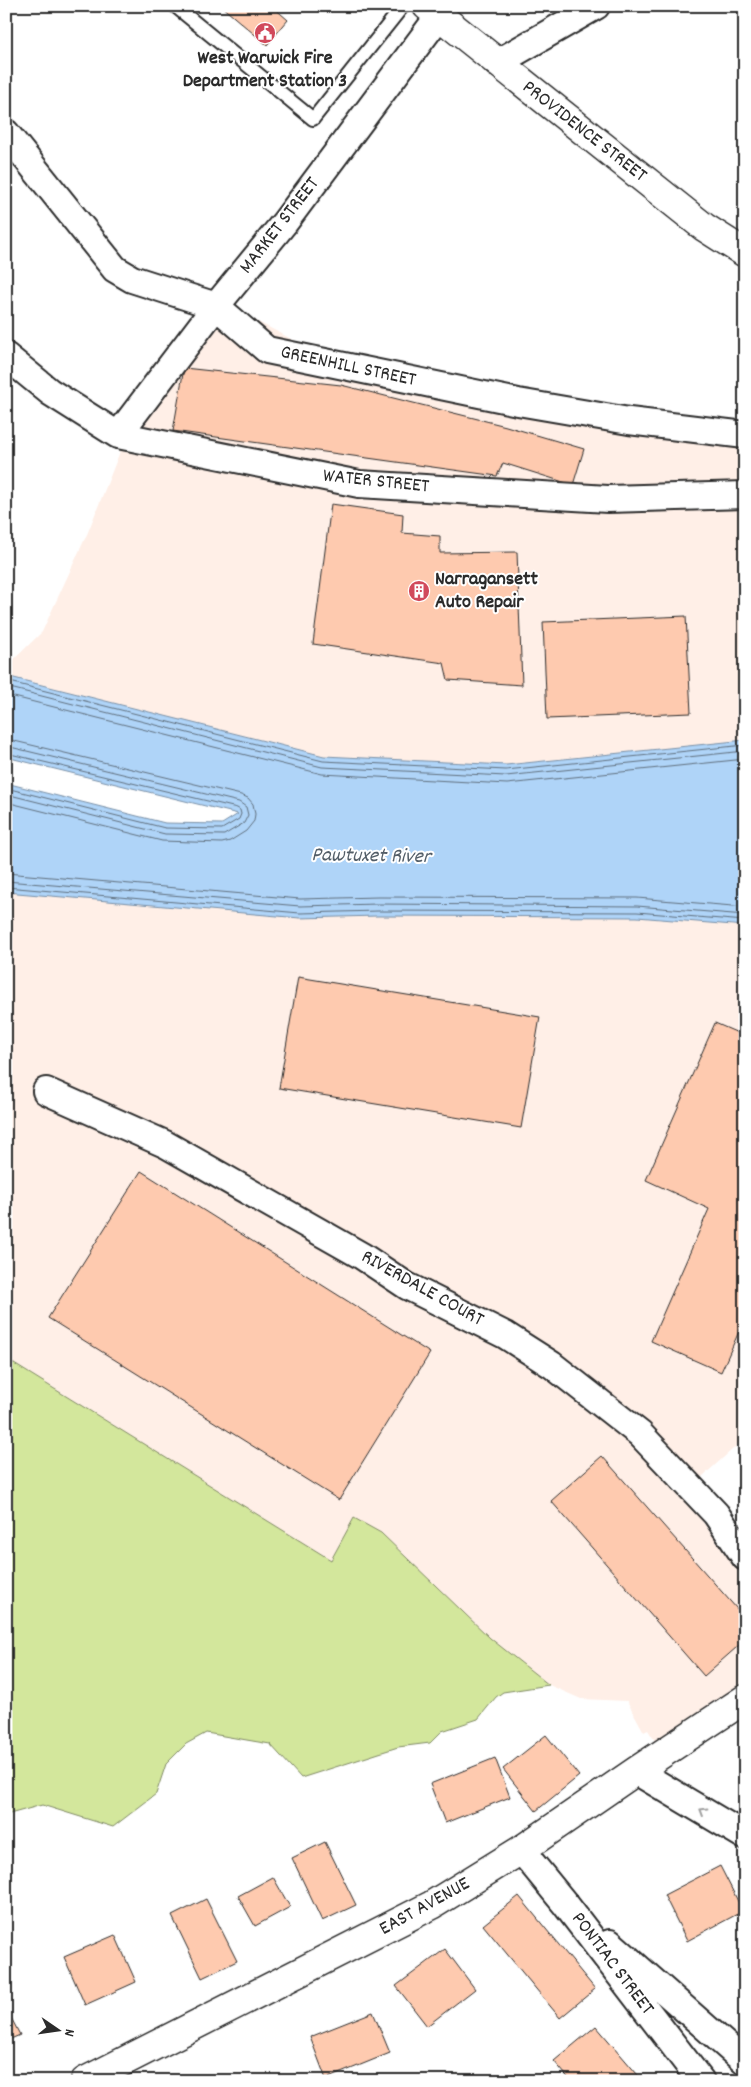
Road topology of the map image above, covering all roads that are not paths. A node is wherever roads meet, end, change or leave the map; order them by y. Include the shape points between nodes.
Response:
1 (175, 6) edge
2 (402, 6) edge
3 (596, 6) edge
4 (433, 11) edge
5 (497, 63) junction
6 (6, 133) edge
7 (745, 253) edge
8 (216, 306) junction
9 (6, 356) edge
10 (118, 435) junction
11 (745, 435) edge
12 (745, 495) edge
13 (46, 1091) dead end
14 (745, 1557) edge
15 (745, 1699) edge
16 (636, 1770) junction
17 (745, 1836) edge
18 (520, 1850) junction
19 (566, 1905) junction
20 (745, 2062) edge
21 (86, 2081) edge
22 (701, 2081) edge

1 - 2 lane via 314,119
3 - 5 street
4 - 5 main road, PROVIDENCE STREET
4 - 8 street, MARKET STREET via 285,222
5 - 7 main road, PROVIDENCE STREET via 704,227
6 - 8 street, GREENHILL STREET via 115,269 132,279
8 - 10 street, MARKET STREET
8 - 11 street, GREENHILL STREET via 267,350 518,402 628,421
9 - 10 street, WATER STREET via 50,392
10 - 12 street, WATER STREET via 359,484 608,499
13 - 14 street, RIVERDALE COURT via 173,1149 354,1251 408,1286 505,1335 552,1365 640,1434 716,1514
15 - 16 main road, EAST AVENUE
17 -> 16 street
16 - 18 main road, EAST AVENUE
18 - 19 street, PONTIAC STREET
18 - 21 main road, EAST AVENUE via 432,1905
19 - 20 street
19 - 22 street, PONTIAC STREET

